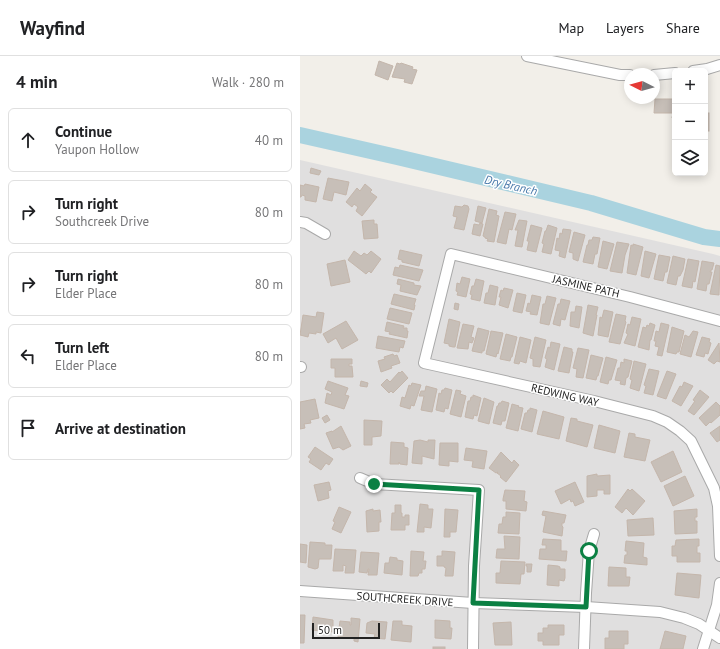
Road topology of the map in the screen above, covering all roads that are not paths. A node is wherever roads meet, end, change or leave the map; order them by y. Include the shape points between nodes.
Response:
1 (527, 56) edge
2 (720, 66) edge
3 (708, 68) edge
4 (672, 73) edge
5 (660, 74) edge
6 (624, 75) edge
7 (300, 222) edge
8 (325, 234) dead end
9 (451, 254) joint
10 (720, 321) edge
11 (360, 478) dead end
12 (594, 534) dead end
13 (720, 556) edge
14 (720, 583) edge
15 (300, 591) edge
16 (473, 603) junction
17 (586, 607) junction
18 (710, 630) junction
19 (720, 638) edge
20 (473, 649) edge
21 (584, 649) edge
22 (703, 649) edge

1 - 6 street
2 - 3 street
4 - 5 street
7 - 8 street
9 - 10 street, JASMINE PATH
9 - 13 street, REDWING WAY via 424,363 594,401 667,422 691,441 714,488 718,506
11 - 16 street via 374,484 479,490
12 - 17 street via 589,551
14 - 18 street
15 - 16 street, SOUTHCREEK DRIVE
16 - 17 street, SOUTHCREEK DRIVE
16 - 20 street
17 - 18 street, SOUTHCREEK DRIVE via 668,614
17 - 21 street
18 - 19 street, SOUTHCREEK DRIVE
18 - 22 street

